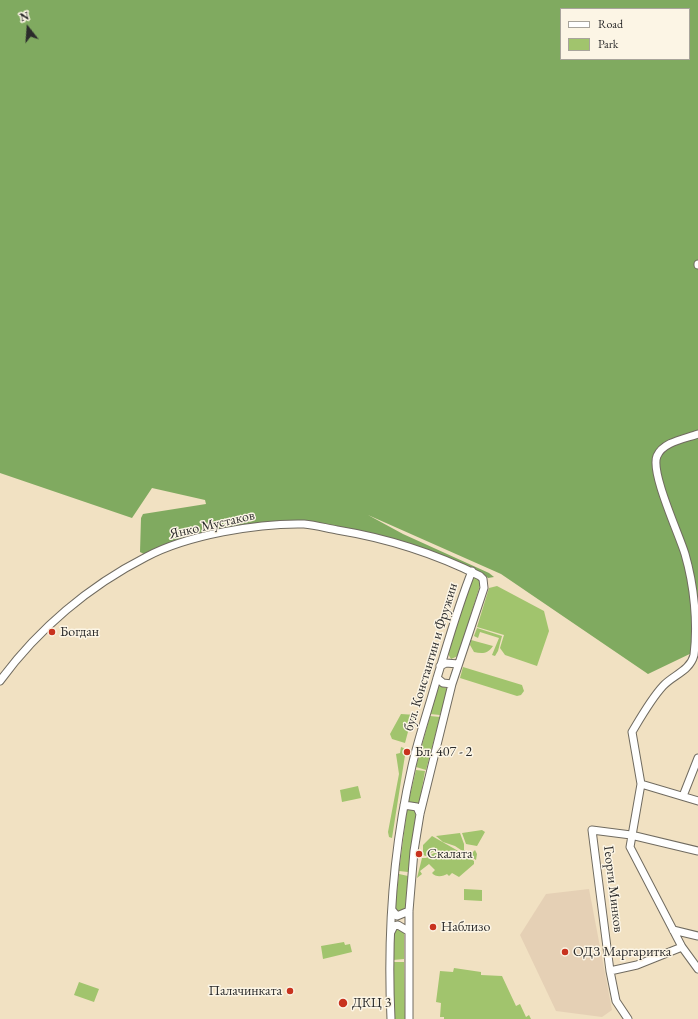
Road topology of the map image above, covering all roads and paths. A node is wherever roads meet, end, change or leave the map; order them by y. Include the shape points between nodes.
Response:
1 (698, 434) edge
2 (472, 571) junction
3 (449, 663) junction
4 (458, 664) junction
5 (440, 666) junction
6 (456, 672) junction
7 (437, 678) junction
8 (0, 680) edge
9 (452, 684) junction
10 (698, 759) edge
11 (641, 784) junction
12 (683, 796) junction
13 (698, 801) edge
14 (404, 805) junction
15 (420, 814) junction
16 (631, 835) junction
17 (698, 851) edge
18 (392, 910) junction
19 (409, 911) junction
20 (673, 930) junction
21 (408, 931) junction
22 (391, 932) junction
23 (698, 936) edge
24 (682, 947) junction
25 (698, 969) edge
26 (610, 971) junction
27 (391, 1019) edge
28 (409, 1019) edge
29 (628, 1019) edge

1 - 11 street via 662,448 656,457 655,467 685,553 693,585 697,637 694,656 688,666 663,686 632,732
2 - 4 street, бул. Константин и Фружин via 483,579 484,588
2 - 5 street, бул. Константин и Фружин
2 - 8 street, Янко Мустаков via 439,558 352,532 306,524 237,530 179,544 147,556 117,573 83,596 44,630
3 - 4 street
3 - 5 street
3 - 6 street
4 - 6 street, бул. Константин и Фружин
5 - 7 street, бул. Константин и Фружин
6 - 9 street
7 - 9 street via 443,683
7 - 14 street, бул. Константин и Фружин
9 - 15 street, бул. Константин и Фружин
10 - 12 street
11 - 12 street
11 - 16 street
12 - 13 street
14 - 15 street via 417,807
14 - 18 street, бул. Константин и Фружин
15 - 19 street, бул. Константин и Фружин
16 - 17 street
16 - 20 street via 630,847
16 - 26 street, Георги Минков via 592,830
18 - 19 street via 397,916
18 - 22 street, бул. Константин и Фружин
19 - 21 street, бул. Константин и Фружин
20 - 23 street
20 - 24 street
21 - 22 street via 398,925
21 - 28 street, бул. Константин и Фружин
22 - 27 street, бул. Константин и Фружин
24 - 25 street
24 - 26 street via 637,965
26 - 29 street, Георги Минков via 616,1001

